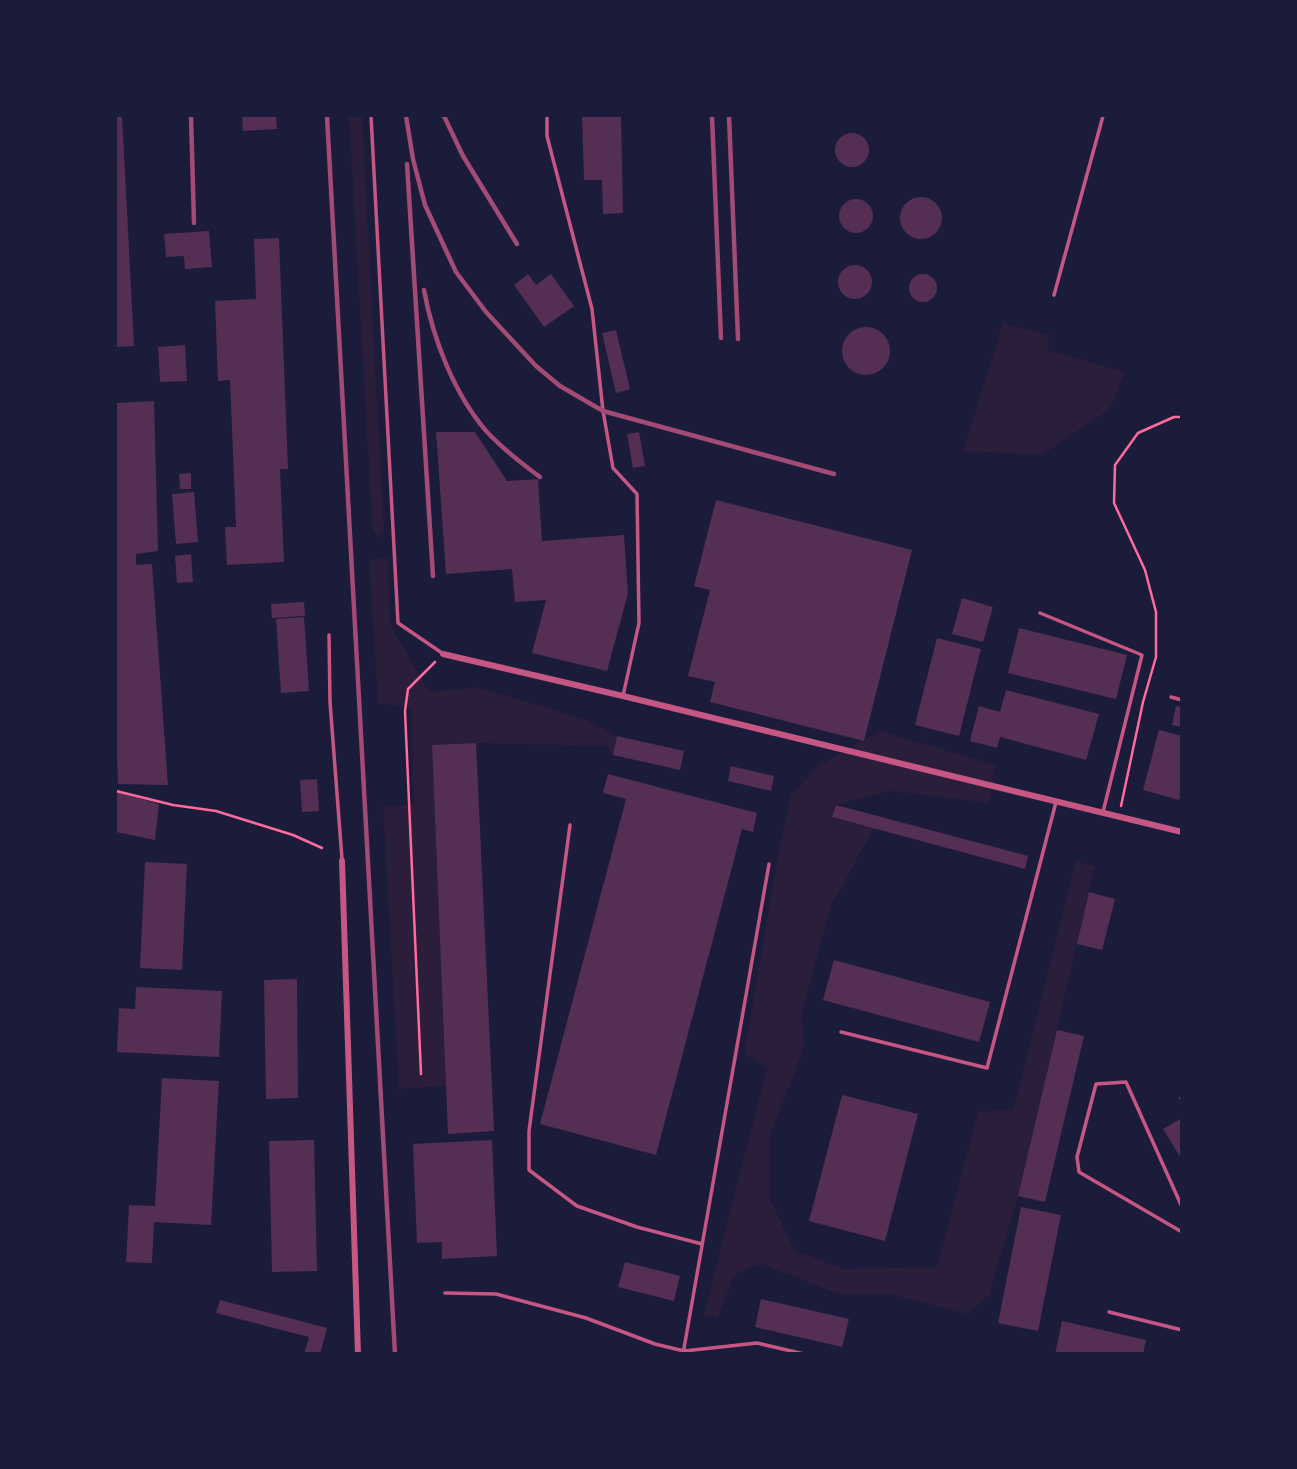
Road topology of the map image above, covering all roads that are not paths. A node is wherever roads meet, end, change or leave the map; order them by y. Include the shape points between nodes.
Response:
1 (371, 116) edge
2 (547, 116) edge
3 (1103, 116) edge
4 (1054, 295) dead end
5 (1040, 613) dead end
6 (329, 635) dead end
7 (443, 654) joint
8 (623, 696) junction
9 (1171, 697) dead end
10 (1181, 700) edge
11 (1056, 801) junction
12 (1103, 812) junction
13 (570, 825) dead end
14 (1181, 832) edge
15 (342, 862) joint
16 (769, 864) dead end
17 (841, 1032) dead end
18 (1181, 1207) edge
19 (1181, 1232) edge
20 (702, 1244) junction
21 (445, 1293) dead end
22 (1108, 1312) dead end
23 (1181, 1330) edge
24 (683, 1352) edge
25 (358, 1353) edge
26 (804, 1353) edge

1 - 7 lane via 398,623
2 - 8 lane via 547,136 592,309 613,468 636,494 639,623
3 - 4 lane
5 - 12 lane via 1142,656
6 - 15 lane
7 - 8 street
8 - 11 street
9 - 10 lane
11 - 12 street
11 - 17 lane via 987,1068
12 - 14 street
13 - 20 lane via 529,1131 529,1170 577,1206
15 - 25 street
16 - 20 lane
18 - 19 lane via 1126,1082 1096,1084 1077,1157 1079,1172
20 - 24 lane
21 - 24 lane via 496,1294 586,1318
22 - 23 lane
24 - 26 lane via 757,1343

